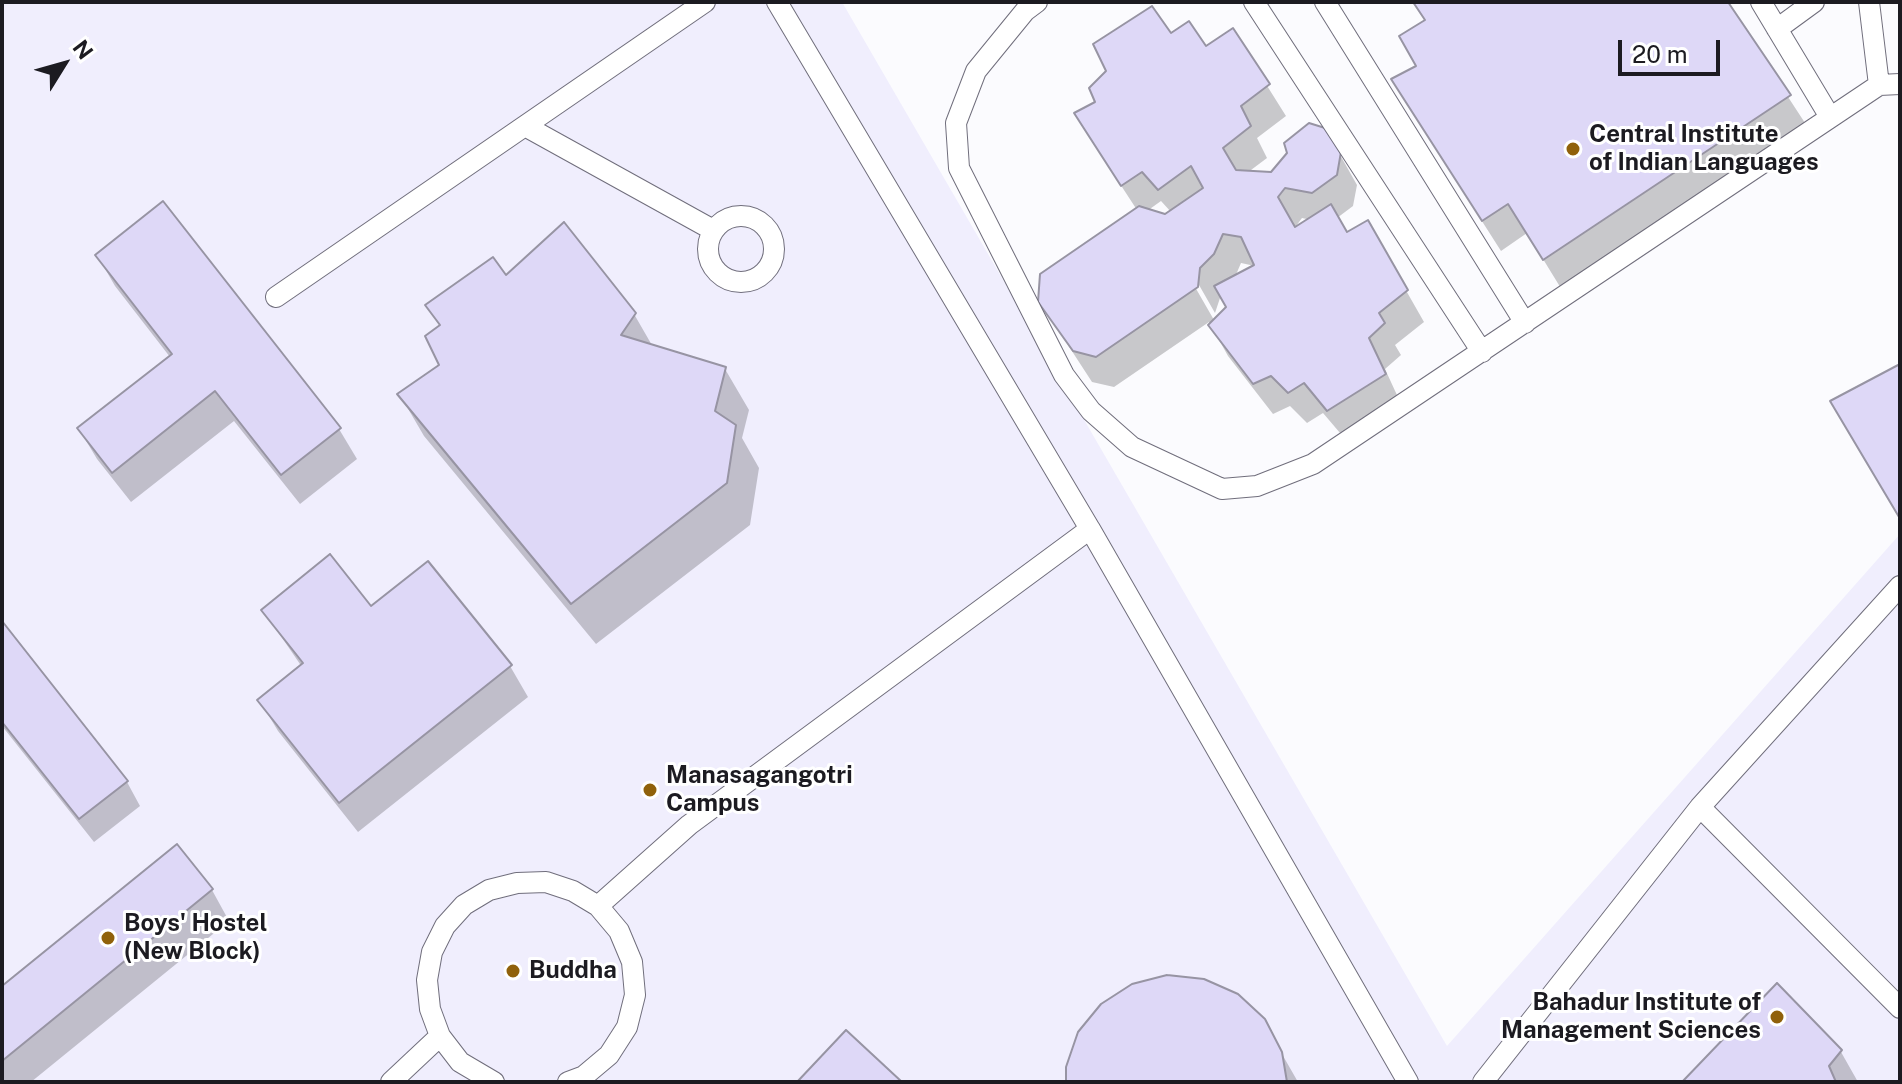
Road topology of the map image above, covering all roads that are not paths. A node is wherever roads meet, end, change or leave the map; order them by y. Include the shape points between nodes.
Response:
1 (705, 2) edge
2 (777, 2) edge
3 (1037, 2) edge
4 (1254, 2) edge
5 (1325, 2) edge
6 (1761, 2) edge
7 (1814, 2) edge
8 (1869, 2) edge
9 (1777, 29) junction
10 (1900, 84) edge
11 (1879, 85) junction
12 (1830, 117) junction
13 (525, 126) junction
14 (713, 230) dead end
15 (276, 297) dead end
16 (1525, 323) junction
17 (1482, 352) junction
18 (1090, 529) junction
19 (1900, 586) edge
20 (1700, 807) junction
21 (598, 906) junction
22 (1900, 1008) edge
23 (440, 1036) junction
24 (391, 1082) edge
25 (494, 1082) edge
26 (568, 1082) edge
27 (1408, 1082) edge
28 (1483, 1082) edge

1 - 13 lane
2 - 18 lane
3 - 17 lane via 976,71 956,123 959,168 1064,375 1091,411 1132,447 1222,489 1257,486 1313,464
4 - 17 lane
5 - 16 lane
6 - 9 lane
7 - 9 lane
8 - 11 lane
9 - 12 lane
10 - 11 lane
11 - 12 lane
12 - 16 lane
13 - 14 lane
13 - 15 lane
16 - 17 lane
18 - 21 lane via 689,825
18 - 27 lane
19 - 20 lane
20 - 22 lane
20 - 28 lane
21 - 23 lane via 546,882 489,890 464,905 432,952 427,980
21 - 26 lane via 619,931 632,962 635,995 627,1027 609,1055
23 - 24 lane
23 - 25 lane via 460,1062

